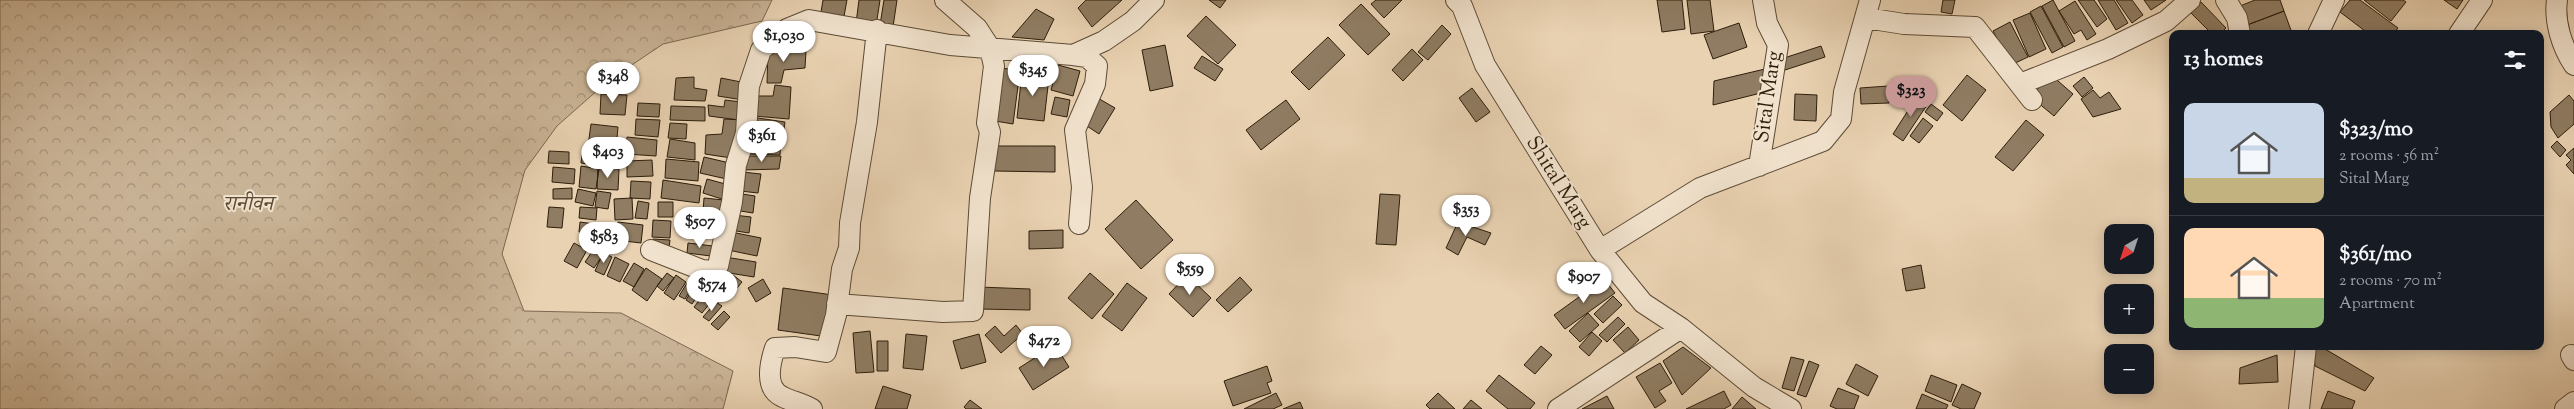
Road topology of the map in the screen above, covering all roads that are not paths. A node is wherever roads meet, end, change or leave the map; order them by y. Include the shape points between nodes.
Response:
1 (945, 0) edge
2 (1154, 0) edge
3 (1456, 0) edge
4 (1762, 0) edge
5 (2190, 0) edge
6 (2226, 0) edge
7 (2334, 0) edge
8 (2482, 0) edge
9 (2558, 0) edge
10 (1868, 9) edge
11 (877, 30) junction
12 (2239, 30) edge
13 (2320, 30) edge
14 (2462, 30) edge
15 (990, 48) junction
16 (1073, 55) junction
17 (2574, 65) edge
18 (1759, 166) junction
19 (1078, 224) dead end
20 (651, 250) dead end
21 (1600, 250) junction
22 (837, 304) junction
23 (1681, 328) junction
24 (2306, 350) edge
25 (2574, 402) edge
26 (812, 409) edge
27 (1558, 409) edge
28 (1791, 409) edge
29 (2299, 409) edge
30 (2565, 409) edge

1 - 15 street via 977,28
2 - 16 street via 1133,21 1104,41
3 - 21 street, Shital Marg via 1462,6 1485,65
4 - 18 street, Sital Marg via 1767,23 1778,45
5 - 10 street via 2166,21 2026,92 1975,26 1904,24
6 - 12 street via 2237,18
7 - 13 street
8 - 14 street
9 - 17 street via 2559,28 2565,51
10 - 18 street via 1844,92 1841,119 1824,141
11 - 15 street via 950,45
11 - 20 street via 809,20 787,29 761,50 749,86 746,133 736,164 732,202 718,266 702,270
11 - 22 street via 849,248
15 - 16 street
15 - 22 street via 994,66 987,123 990,132 980,198 973,311 943,312
16 - 19 street via 1087,57 1097,66 1095,84 1075,130 1082,186
18 - 21 street via 1700,188
21 - 23 street, Shital Marg via 1643,303
22 - 26 street via 826,352 795,347 775,348 770,363 770,383 781,396
23 - 27 street
23 - 28 street, Shital Marg via 1754,387
24 - 29 street
25 - 30 street

